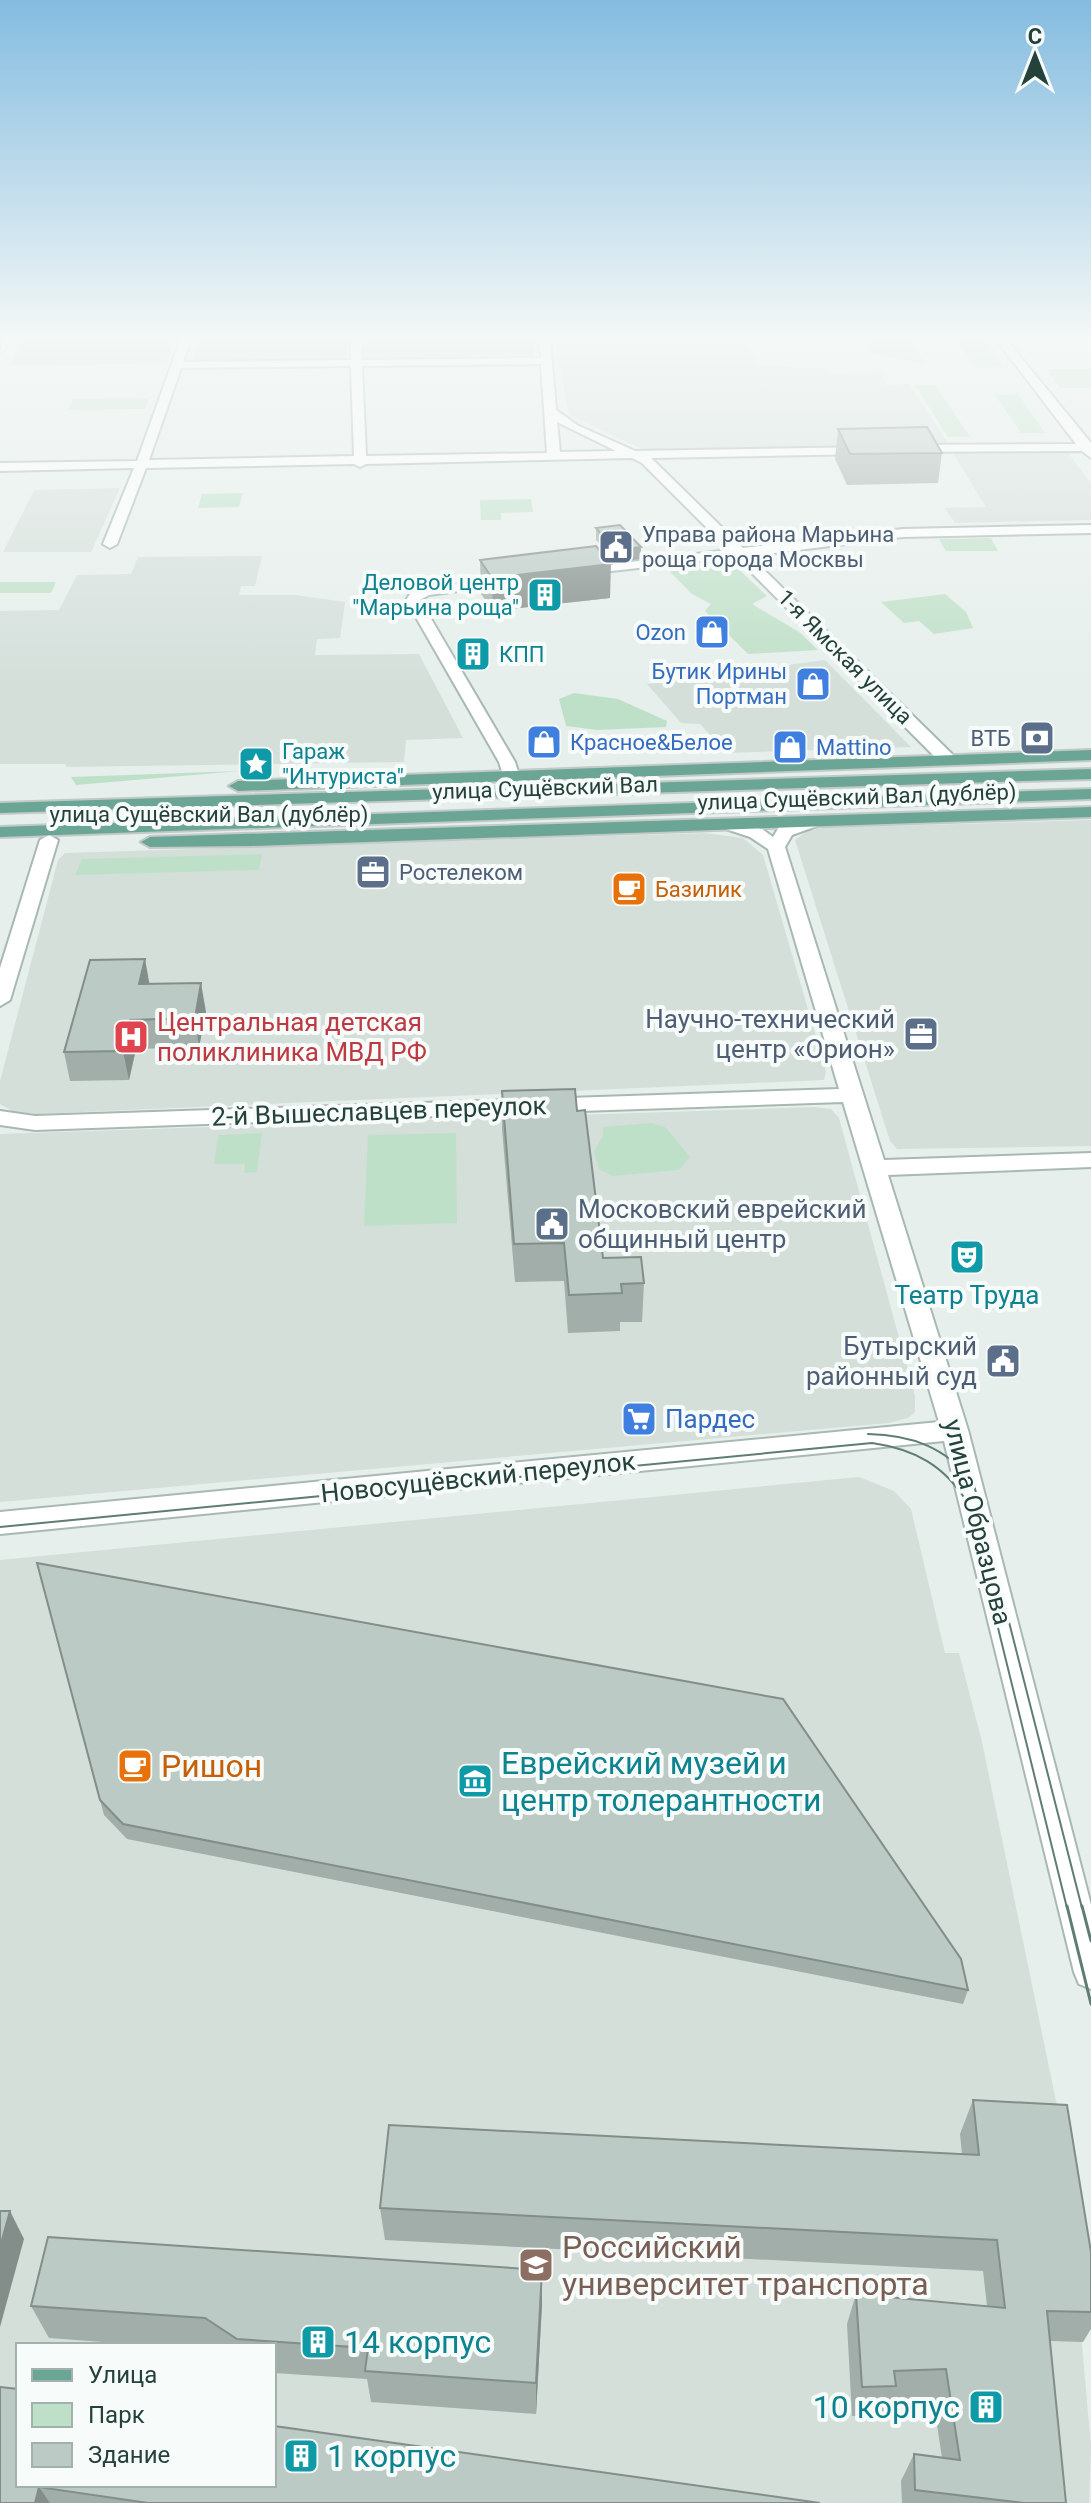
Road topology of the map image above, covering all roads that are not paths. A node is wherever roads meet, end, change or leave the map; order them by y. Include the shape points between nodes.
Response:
1 (146, 455) edge
2 (360, 455) edge
3 (554, 455) edge
4 (639, 455) junction
5 (648, 455) edge
6 (554, 458) junction
7 (360, 463) junction
8 (142, 466) junction
9 (0, 467) edge
10 (1091, 529) edge
11 (110, 544) dead end
12 (740, 553) junction
13 (561, 575) edge
14 (531, 578) edge
15 (1091, 755) edge
16 (948, 760) junction
17 (1091, 774) edge
18 (511, 775) junction
19 (1091, 794) edge
20 (37, 807) junction
21 (0, 808) edge
22 (1091, 812) edge
23 (811, 822) junction
24 (723, 825) junction
25 (0, 835) edge
26 (49, 840) junction
27 (776, 847) junction
28 (0, 1000) edge
29 (854, 1095) junction
30 (0, 1118) edge
31 (1091, 1160) edge
32 (875, 1168) junction
33 (955, 1430) junction
34 (0, 1523) edge
35 (1091, 1972) edge

1 - 8 street
2 - 7 street
3 - 6 street
4 - 5 street
4 - 6 street
4 - 12 street, 1-я Ямская улица
6 - 7 street
7 - 8 street
8 - 9 street
8 - 11 street
10 - 12 street via 903,533
12 - 13 street
12 - 16 street, 1-я Ямская улица
14 - 18 street via 413,596
15 - 16 main road, улица Сущёвский Вал (дублёр)
16 - 18 main road, улица Сущёвский Вал (дублёр)
17 - 20 main road, улица Сущёвский Вал
18 - 20 main road, улица Сущёвский Вал (дублёр) via 238,785
19 - 25 main road, улица Сущёвский Вал
20 - 21 main road, улица Сущёвский Вал
22 - 23 main road, улица Сущёвский Вал (дублёр)
23 - 24 main road, улица Сущёвский Вал (дублёр)
23 - 27 street via 785,831
24 - 26 main road, улица Сущёвский Вал (дублёр) via 251,841
24 - 27 street via 756,833
25 - 26 main road, улица Сущёвский Вал (дублёр)
26 - 28 street
27 - 29 street, улица Образцова
29 - 30 street, 2-й Вышеславцев переулок via 47,1123
29 - 32 street, улица Образцова
31 - 32 street
32 - 33 street, улица Образцова
33 - 34 street, Новосущёвский переулок
33 - 35 street, улица Образцова

